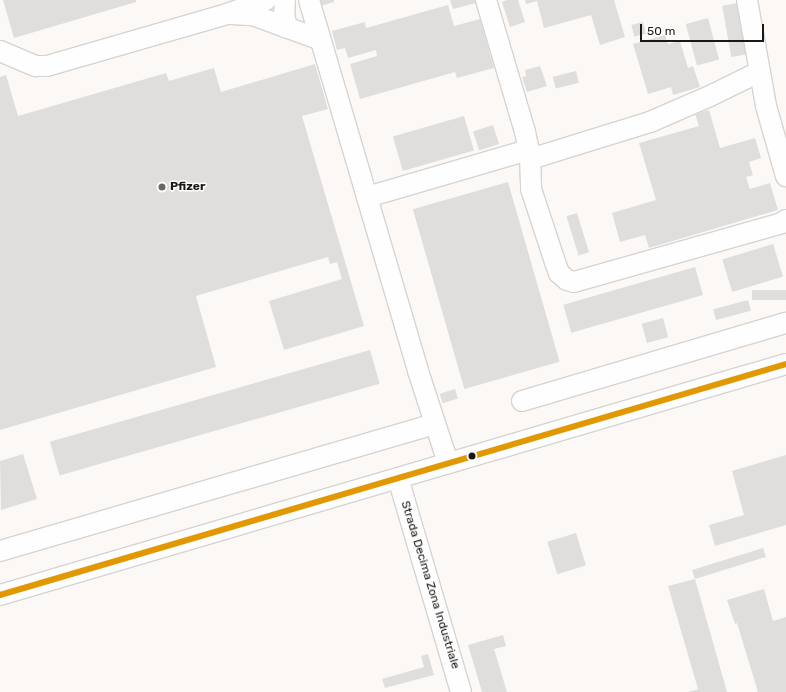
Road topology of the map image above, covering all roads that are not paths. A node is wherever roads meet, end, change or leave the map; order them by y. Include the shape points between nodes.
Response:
1 (266, 0) edge
2 (286, 0) edge
3 (309, 0) edge
4 (486, 0) edge
5 (747, 0) edge
6 (234, 7) edge
7 (287, 28) junction
8 (320, 40) junction
9 (0, 51) edge
10 (758, 72) junction
11 (529, 153) junction
12 (786, 176) edge
13 (367, 197) junction
14 (786, 220) edge
15 (786, 323) edge
16 (786, 364) edge
17 (522, 401) dead end
18 (435, 424) junction
19 (448, 463) junction
20 (398, 478) junction
21 (0, 552) edge
22 (0, 595) edge
23 (461, 692) edge

1 - 6 street
2 - 7 street via 284,13
3 - 8 street
4 - 11 street via 526,132
5 - 10 street
6 - 7 street
6 - 9 street via 47,66 36,66
7 - 8 street
8 - 13 street
10 - 11 street via 650,122 540,156
10 - 12 street
11 - 13 street
11 - 14 street via 531,189 555,262 560,273 567,280 574,282 782,224
13 - 18 street
15 - 17 street
16 - 19 street
18 - 19 street
18 - 21 street
19 - 20 street
20 - 22 street
20 - 23 street, Strada Decima Zona Industriale

